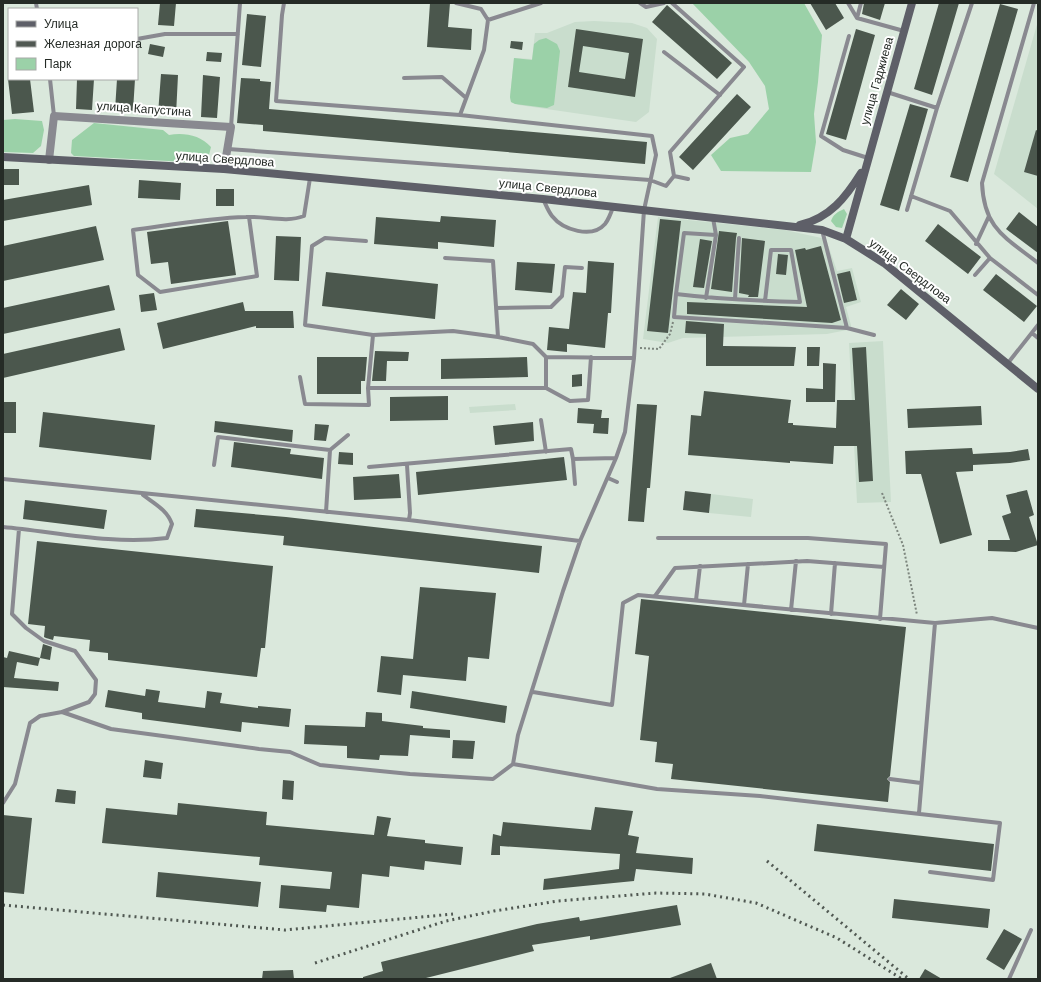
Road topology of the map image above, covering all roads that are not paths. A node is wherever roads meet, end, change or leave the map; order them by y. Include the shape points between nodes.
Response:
1 (240, 3) edge
2 (284, 3) edge
3 (456, 3) edge
4 (541, 3) edge
5 (640, 3) edge
6 (664, 3) edge
7 (672, 3) edge
8 (848, 3) edge
9 (861, 3) edge
10 (912, 3) edge
11 (972, 3) edge
12 (1034, 3) edge
13 (857, 18) junction
14 (488, 20) junction
15 (904, 32) junction
16 (238, 34) junction
17 (849, 36) dead end
18 (138, 39) edge
19 (664, 52) dead end
20 (404, 78) dead end
21 (50, 80) edge
22 (886, 91) junction
23 (720, 95) junction
24 (465, 97) junction
25 (937, 108) junction
26 (460, 115) junction
27 (54, 116) junction
28 (231, 127) junction
29 (227, 149) junction
30 (3, 157) edge
31 (49, 160) junction
32 (867, 162) junction
33 (224, 169) junction
34 (674, 176) junction
35 (310, 178) junction
36 (688, 179) dead end
37 (650, 180) junction
38 (911, 196) junction
39 (543, 199) junction
40 (613, 207) junction
41 (644, 210) junction
42 (907, 210) dead end
43 (249, 216) junction
44 (989, 216) junction
45 (713, 218) junction
46 (795, 226) junction
47 (822, 230) junction
48 (716, 235) junction
49 (739, 238) dead end
50 (846, 239) junction
51 (366, 241) dead end
52 (976, 244) junction
53 (445, 258) dead end
54 (990, 258) junction
55 (1038, 263) edge
56 (582, 268) dead end
57 (975, 275) dead end
58 (676, 294) junction
59 (1038, 295) edge
60 (706, 298) junction
61 (735, 299) junction
62 (765, 301) junction
63 (496, 308) junction
64 (1038, 325) edge
65 (847, 328) junction
66 (1032, 334) junction
67 (372, 335) junction
68 (874, 335) dead end
69 (498, 337) junction
70 (1038, 338) edge
71 (546, 357) junction
72 (590, 357) junction
73 (634, 358) junction
74 (1008, 363) junction
75 (300, 377) dead end
76 (368, 388) junction
77 (546, 388) junction
78 (1038, 389) edge
79 (541, 420) dead end
80 (348, 435) dead end
81 (330, 450) junction
82 (546, 452) junction
83 (616, 458) junction
84 (573, 459) junction
85 (214, 465) dead end
86 (407, 465) junction
87 (369, 467) dead end
88 (608, 478) junction
89 (3, 479) edge
90 (617, 482) dead end
91 (575, 484) dead end
92 (143, 494) junction
93 (326, 512) junction
94 (409, 520) junction
95 (3, 527) edge
96 (19, 529) junction
97 (658, 538) dead end
98 (580, 541) junction
99 (796, 561) junction
100 (835, 563) junction
101 (748, 564) junction
102 (700, 566) junction
103 (884, 567) junction
104 (655, 596) junction
105 (696, 600) junction
106 (744, 605) junction
107 (791, 610) junction
108 (831, 614) junction
109 (880, 619) junction
110 (935, 623) junction
111 (1038, 628) edge
112 (532, 692) junction
113 (62, 712) junction
114 (513, 764) junction
115 (890, 780) dead end
116 (920, 783) junction
117 (3, 803) edge
118 (919, 813) junction
119 (930, 872) dead end
120 (1031, 930) dead end
121 (1008, 979) edge

1 - 16 lane
2 - 26 lane via 276,101
3 - 14 lane via 481,9
4 - 14 lane
5 - 6 lane via 646,7
7 - 23 lane via 744,67
8 - 13 lane
9 - 13 lane
10 - 15 street, улица Гаджиева
11 - 25 lane
12 - 44 lane via 982,183 983,199
13 - 15 lane
14 - 24 lane via 484,50
15 - 22 street, улица Гаджиева
16 - 18 lane via 165,34
16 - 28 lane
17 - 32 lane via 821,136
19 - 23 lane
20 - 24 lane via 442,77
21 - 27 lane
22 - 25 lane
22 - 32 street, улица Гаджиева
23 - 34 lane via 670,152
24 - 26 lane
25 - 38 lane
26 - 37 lane via 652,136 656,155
27 - 28 street, улица Капустина
27 - 31 street
28 - 29 street
29 - 33 street
29 - 37 lane
30 - 31 street, улица Свердлова
31 - 33 street, улица Свердлова
32 - 46 street, улица Гаджиева via 852,187 827,214
32 - 50 street, улица Гаджиева
33 - 35 street, улица Свердлова
34 - 36 lane
34 - 37 lane via 666,186
35 - 39 street, улица Свердлова
35 - 43 lane via 304,216 294,220
37 - 41 lane
38 - 42 lane
38 - 52 lane via 950,212
39 - 40 street, улица Свердлова
39 - 40 lane via 553,217 560,223 583,232 594,231 604,225
40 - 41 street, улица Свердлова
41 - 45 street, улица Свердлова
41 - 73 lane
43 - 43 lane via 257,276 160,292 138,275 133,230
44 - 52 lane
44 - 55 lane via 995,229
45 - 46 street, улица Свердлова
45 - 48 lane
46 - 47 street, улица Свердлова
47 - 50 street, улица Свердлова
47 - 65 lane
48 - 58 lane via 684,233
48 - 60 lane
49 - 61 lane
50 - 74 street, улица Свердлова via 884,264
51 - 67 lane via 325,238 312,246 305,325
52 - 54 lane
53 - 63 lane via 493,261
54 - 57 lane
54 - 59 lane
56 - 63 lane via 565,267 562,296 551,307
58 - 60 lane
58 - 65 lane via 674,317
60 - 61 lane
61 - 62 lane
62 - 62 lane via 771,250 791,250 800,302
63 - 69 lane
64 - 66 lane
65 - 68 lane
66 - 70 lane
66 - 74 lane
67 - 69 lane via 453,331
67 - 76 lane
69 - 71 lane via 533,344
71 - 72 lane
71 - 77 lane
72 - 73 lane
72 - 77 lane via 588,400 570,400
73 - 83 lane via 625,432
74 - 78 street, улица Свердлова
75 - 76 lane via 305,404 369,405
76 - 77 lane
79 - 82 lane
80 - 81 lane
81 - 85 lane via 218,437
81 - 93 lane
82 - 84 lane via 571,449
82 - 86 lane
83 - 84 lane
83 - 88 lane
84 - 91 lane
86 - 87 lane
86 - 94 lane
88 - 90 lane
88 - 98 lane
89 - 92 lane
92 - 93 lane
92 - 96 lane via 169,517 172,524 167,538 126,540
93 - 94 lane
94 - 98 lane
95 - 96 lane
96 - 113 lane via 12,614 44,641 74,651 96,680 95,694 89,702
97 - 103 lane via 808,538 886,544
98 - 112 lane
99 - 100 lane
99 - 101 lane
99 - 107 lane
100 - 103 lane
100 - 108 lane
101 - 102 lane
101 - 106 lane
102 - 104 lane via 675,568
102 - 105 lane
103 - 109 lane
104 - 105 lane
104 - 112 lane via 638,595 623,603 612,705
105 - 106 lane
106 - 107 lane
107 - 108 lane
108 - 109 lane
109 - 110 lane
110 - 111 lane via 992,618
110 - 116 lane
112 - 114 lane via 518,735
113 - 114 lane via 111,729 290,752 320,765 493,779
113 - 117 lane via 40,716 30,723 15,784
114 - 118 lane via 657,789 760,796
115 - 116 lane
116 - 118 lane
118 - 119 lane via 1000,823 993,880
120 - 121 lane

